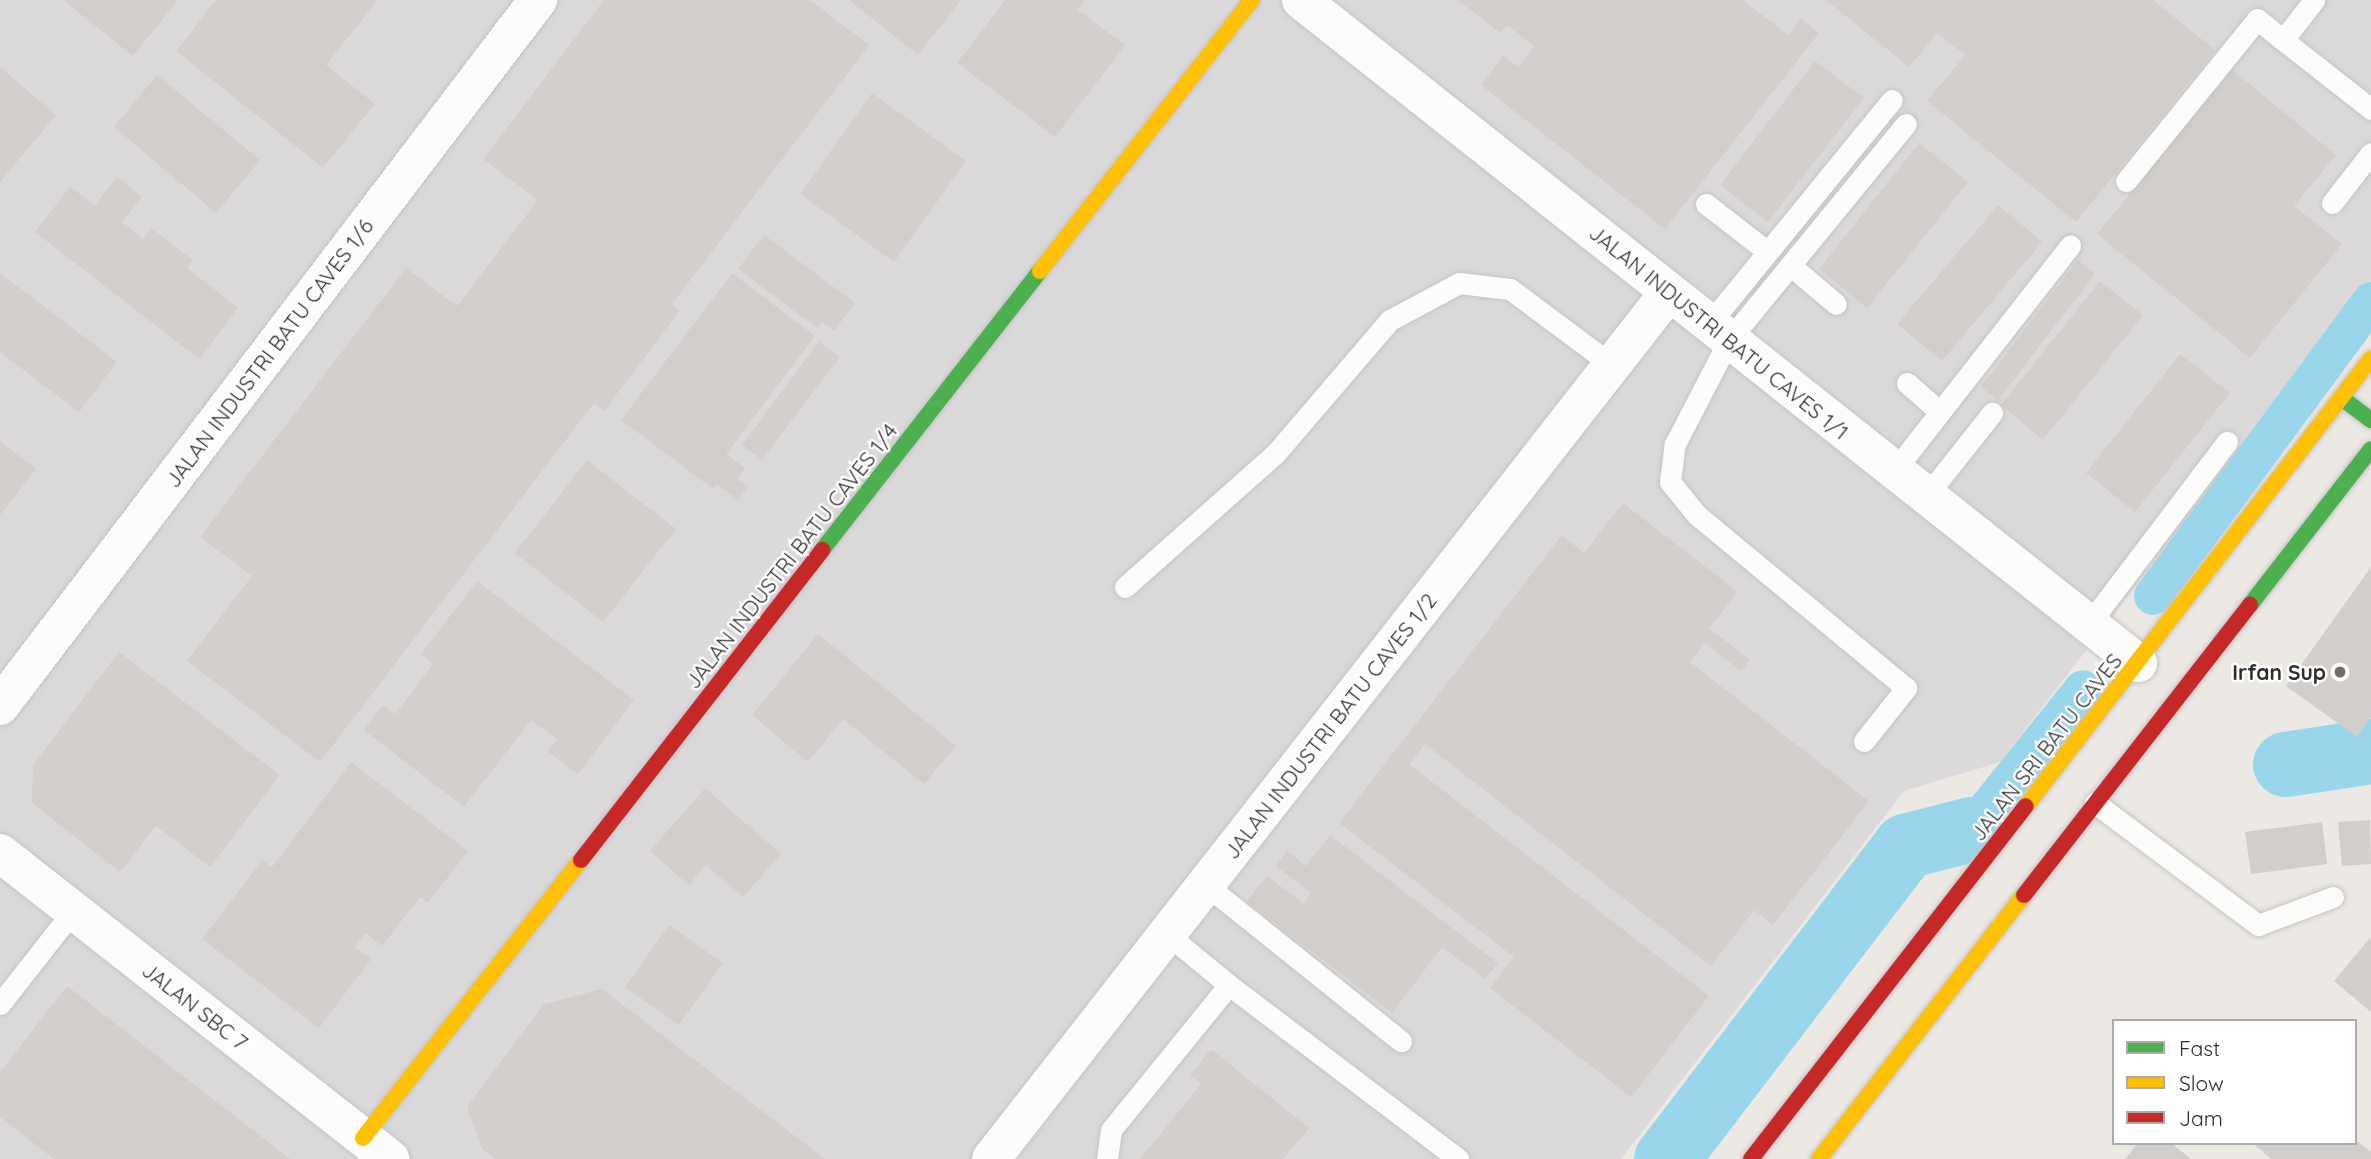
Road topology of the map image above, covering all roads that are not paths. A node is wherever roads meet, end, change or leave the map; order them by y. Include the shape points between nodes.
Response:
1 (538, 0) edge
2 (1252, 0) edge
3 (1301, 0) edge
4 (2314, 0) edge
5 (2283, 40) junction
6 (1892, 100) dead end
7 (2371, 109) edge
8 (1906, 124) dead end
9 (2371, 153) edge
10 (2126, 181) dead end
11 (2332, 202) dead end
12 (1706, 204) dead end
13 (2070, 246) dead end
14 (1768, 252) junction
15 (1790, 265) junction
16 (1669, 292) junction
17 (1836, 304) dead end
18 (1719, 332) junction
19 (2371, 359) edge
20 (1612, 365) junction
21 (1907, 383) dead end
22 (2343, 399) junction
23 (1940, 412) junction
24 (1992, 413) dead end
25 (2371, 420) edge
26 (2227, 442) dead end
27 (2371, 449) edge
28 (1894, 471) junction
29 (1927, 495) junction
30 (1125, 587) dead end
31 (2088, 625) junction
32 (2138, 663) junction
33 (0, 706) edge
34 (1864, 741) dead end
35 (2095, 803) junction
36 (0, 853) edge
37 (1206, 885) junction
38 (2333, 897) dead end
39 (73, 911) junction
40 (1167, 934) junction
41 (1229, 985) junction
42 (0, 1004) edge
43 (1401, 1041) dead end
44 (377, 1148) edge
45 (991, 1159) edge
46 (1107, 1159) edge
47 (1458, 1159) edge
48 (1751, 1159) edge
49 (1819, 1159) edge

1 - 33 street, JALAN INDUSTRI BATU CAVES 1/6
2 - 44 main road, JALAN INDUSTRI BATU CAVES 1/4
3 - 16 street, JALAN INDUSTRI BATU CAVES 1/1
4 - 5 lane
5 - 7 lane
5 - 10 lane via 2257,19
6 - 14 lane
8 - 15 lane
9 - 11 lane
12 - 14 lane
13 - 23 lane
14 - 18 lane
15 - 17 lane
15 - 18 lane
16 - 18 street, JALAN INDUSTRI BATU CAVES 1/1
16 - 20 street, JALAN INDUSTRI BATU CAVES 1/2
18 - 28 street, JALAN INDUSTRI BATU CAVES 1/1
18 - 34 lane via 1675,444 1670,482 1696,514 1906,688
19 - 22 main road, JALAN SRI BATU CAVES
20 - 30 lane via 1510,289 1459,283 1390,320 1275,454
20 - 37 street, JALAN INDUSTRI BATU CAVES 1/2
21 - 23 lane
22 - 25 main road
22 - 32 main road, JALAN SRI BATU CAVES
23 - 28 lane
24 - 29 lane
26 - 31 lane
27 - 35 main road
28 - 29 street, JALAN INDUSTRI BATU CAVES 1/1
29 - 31 street, JALAN INDUSTRI BATU CAVES 1/1
31 - 32 street, JALAN INDUSTRI BATU CAVES 1/1
32 - 48 main road, JALAN SRI BATU CAVES
35 - 38 lane via 2258,925
35 - 49 main road
36 - 39 street, JALAN SBC 7
37 - 40 street, JALAN INDUSTRI BATU CAVES 1/2
37 - 43 lane
39 - 42 lane
39 - 44 street, JALAN SBC 7
40 - 41 lane
40 - 45 street, JALAN INDUSTRI BATU CAVES 1/2
41 - 46 lane via 1111,1130
41 - 47 lane via 1448,1147

